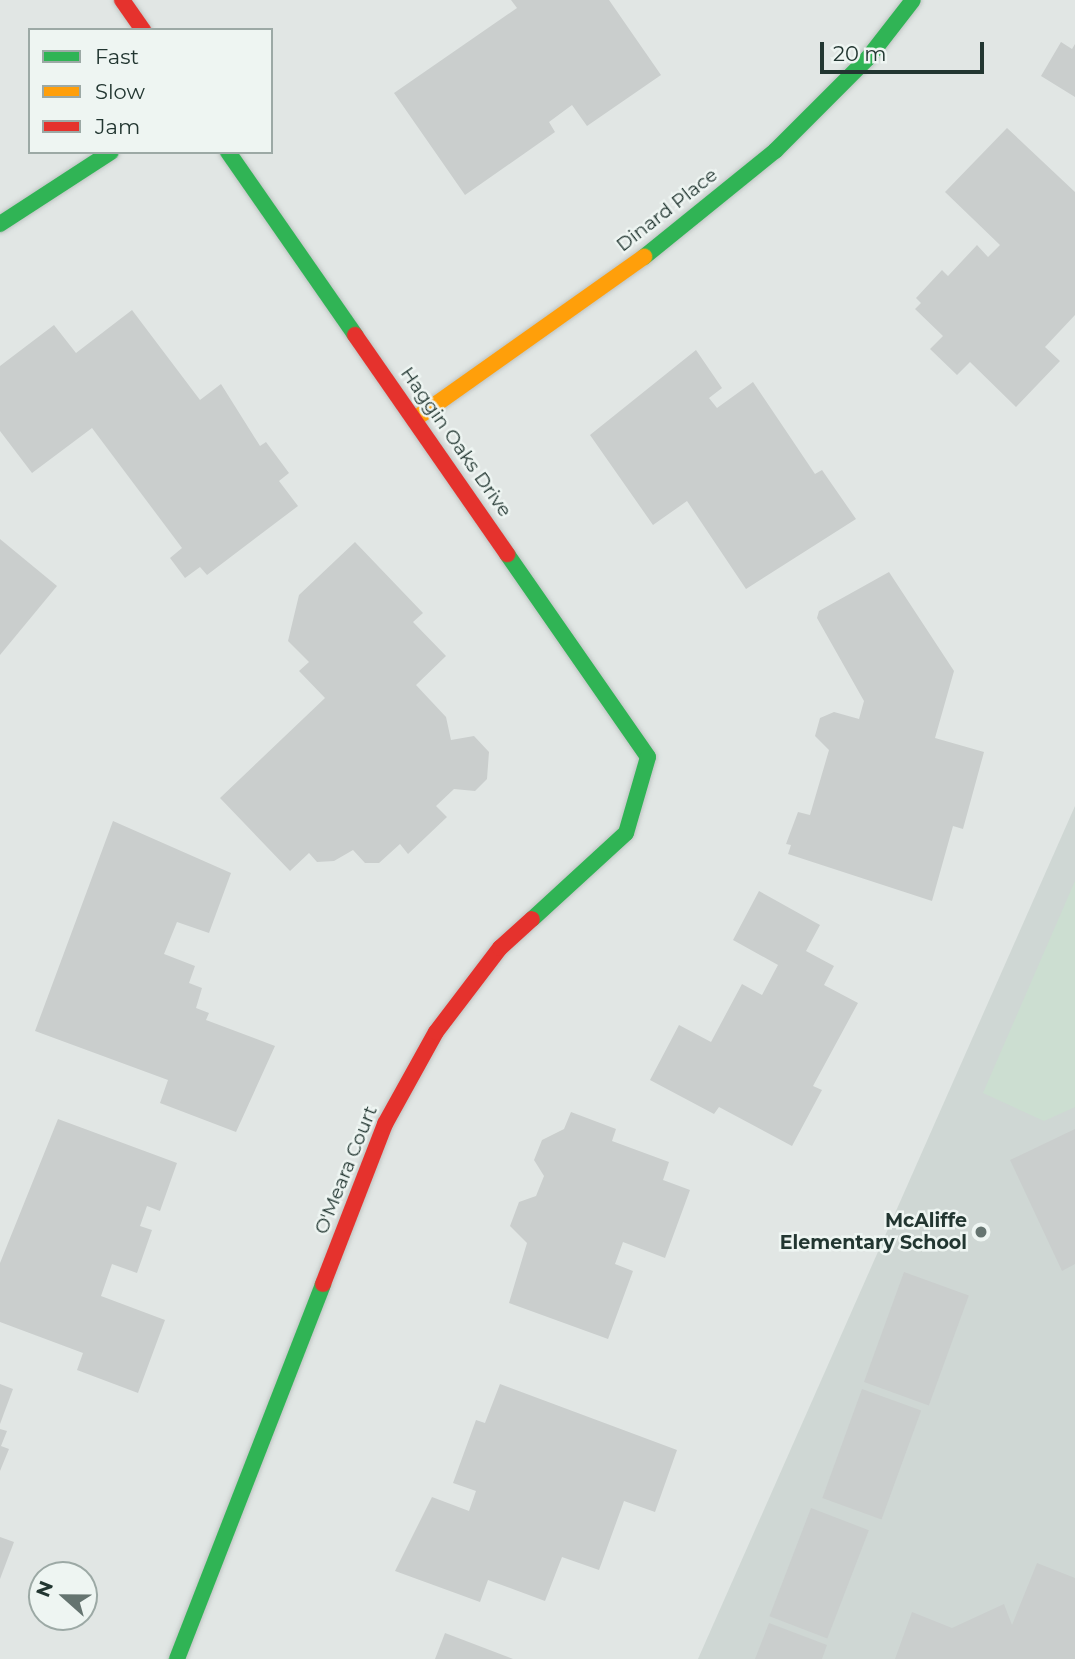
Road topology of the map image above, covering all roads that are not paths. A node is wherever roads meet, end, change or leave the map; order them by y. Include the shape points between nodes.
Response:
1 (122, 0) edge
2 (913, 0) edge
3 (142, 28) edge
4 (108, 154) edge
5 (230, 154) edge
6 (0, 224) edge
7 (415, 419) junction
8 (648, 757) joint
9 (177, 1659) edge

1 - 3 street
2 - 7 street, Dinard Place via 868,58 775,151 674,235
4 - 6 street
5 - 7 street, Haggin Oaks Drive
7 - 8 street, Haggin Oaks Drive
8 - 9 street, O'Meara Court via 626,833 500,948 436,1032 385,1124

